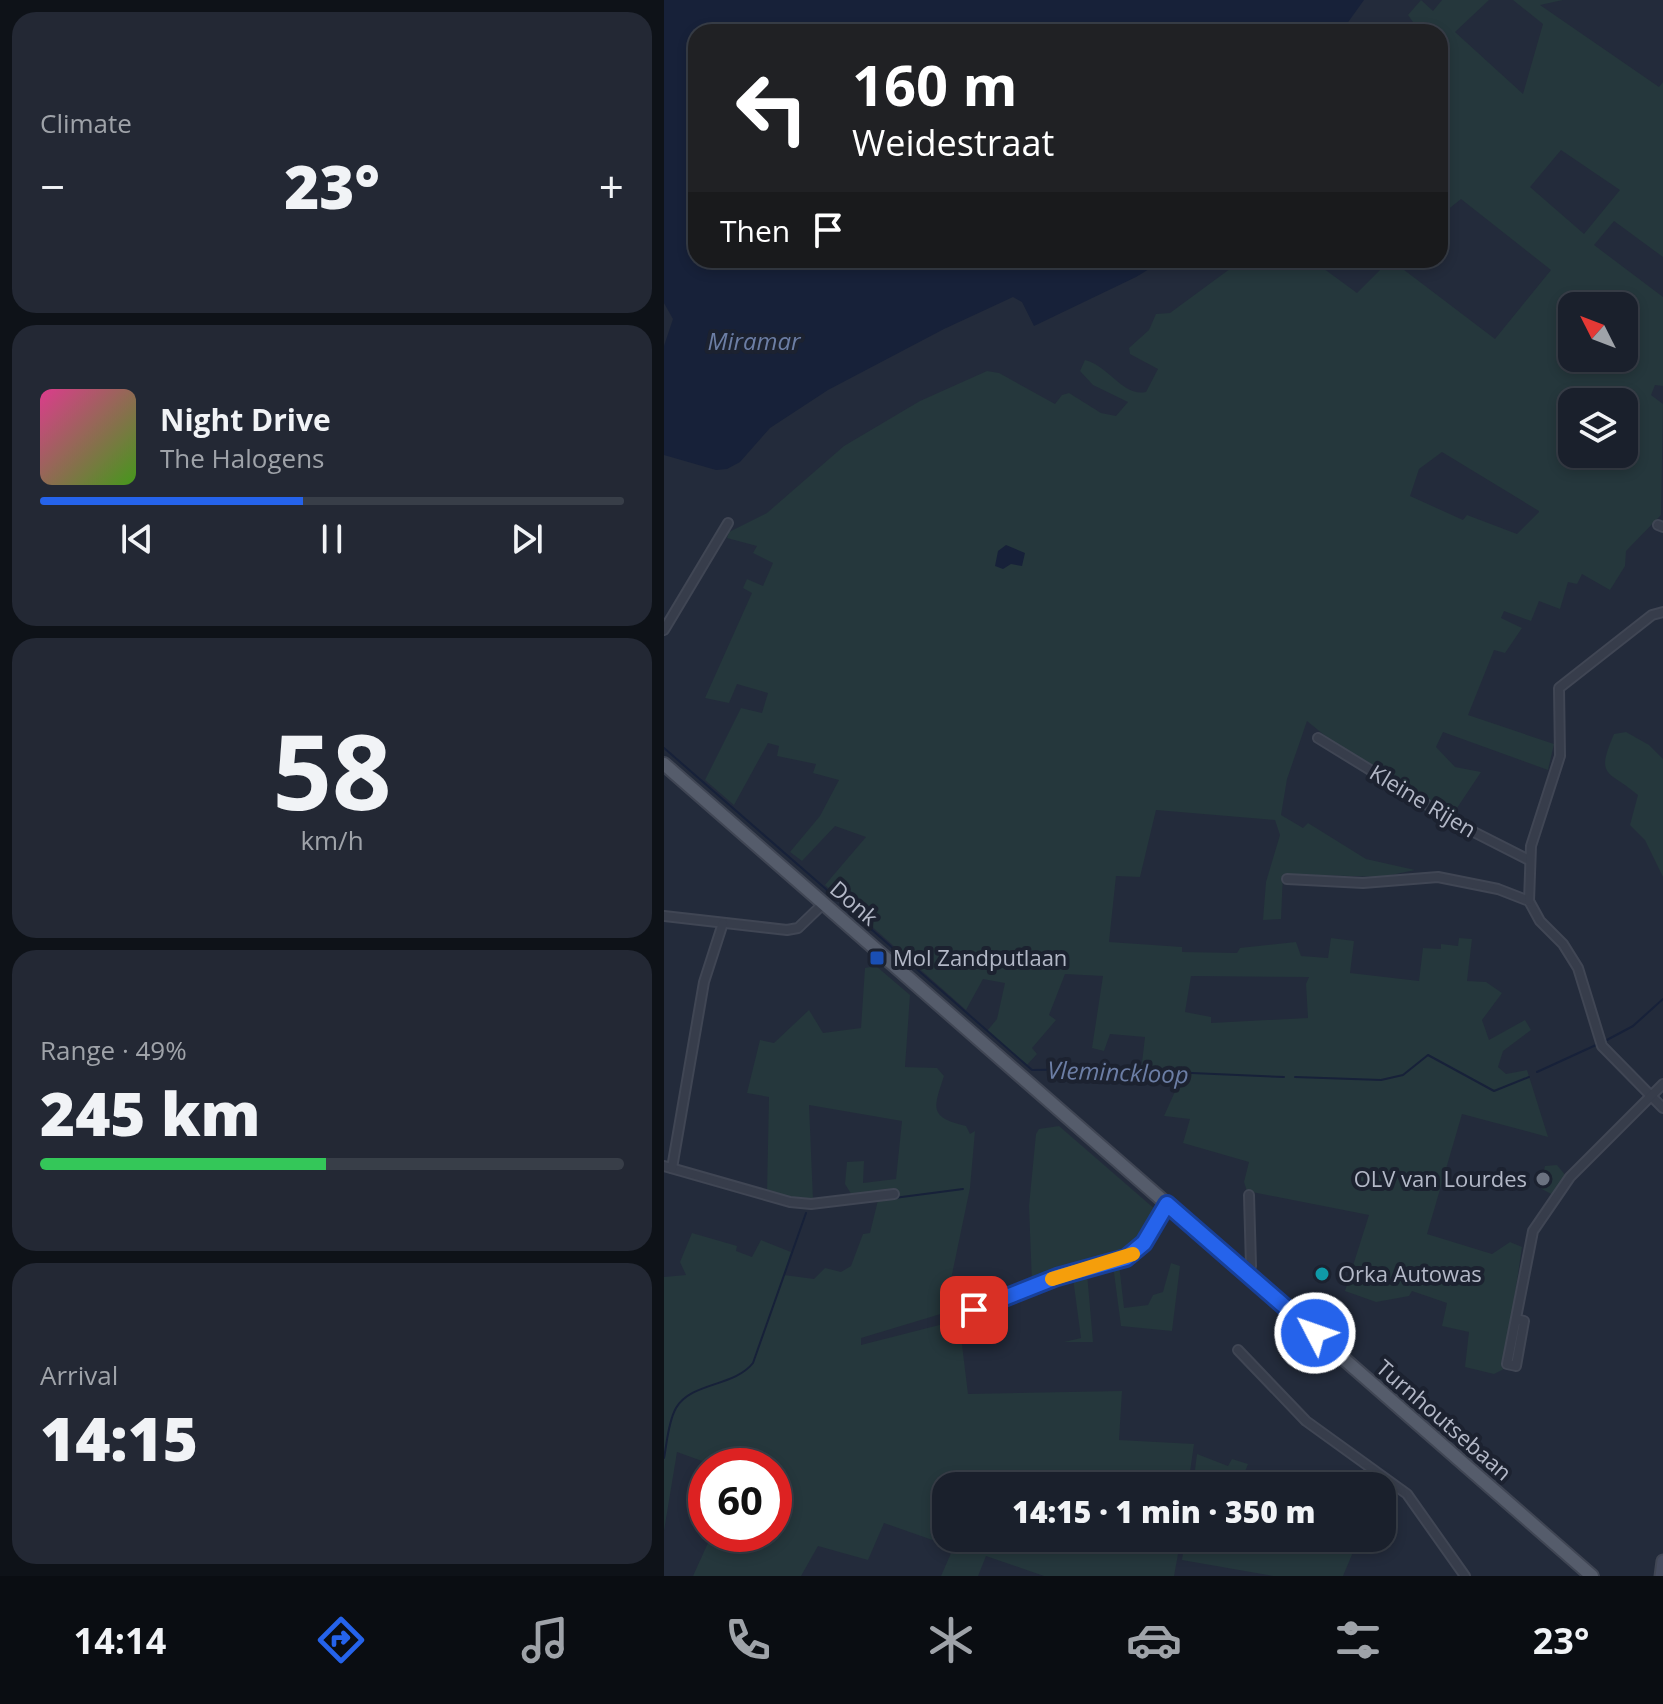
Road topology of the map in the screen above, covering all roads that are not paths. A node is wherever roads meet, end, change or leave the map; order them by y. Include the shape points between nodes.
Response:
1 (728, 523) dead end
2 (1663, 612) edge
3 (664, 630) edge
4 (1318, 738) dead end
5 (664, 764) edge
6 (1529, 860) junction
7 (1287, 879) dead end
8 (1529, 901) junction
9 (824, 903) junction
10 (664, 916) edge
11 (723, 923) junction
12 (1663, 1084) edge
13 (1652, 1095) junction
14 (1053, 1104) joint
15 (1663, 1108) edge
16 (668, 1167) edge
17 (894, 1194) dead end
18 (1249, 1195) dead end
19 (1167, 1204) junction
20 (1248, 1274) junction
21 (957, 1315) dead end
22 (1516, 1319) junction
23 (1238, 1350) dead end
24 (1663, 1561) edge
25 (1465, 1576) edge
26 (1592, 1576) edge
27 (1661, 1576) edge

1 - 3 street
2 - 6 street via 1652,615 1559,688 1560,756
4 - 6 street, Kleine Rijen via 1460,825
5 - 9 main road, Donk
6 - 8 street
7 - 8 street via 1363,883 1438,877
8 - 13 street via 1578,968 1602,1046
9 - 11 street via 798,928
9 - 14 main road, Donk
10 - 11 street
11 - 16 street via 704,982
12 - 13 street
13 - 15 street
13 - 22 street via 1570,1177 1538,1223
14 - 19 main road, Turnhoutsebaan
16 - 17 street via 790,1202
18 - 20 street
19 - 20 main road, Turnhoutsebaan
19 - 21 street via 1144,1243 1126,1258 1057,1277
20 - 26 main road, Turnhoutsebaan
22 - 22 street via 1507,1364 1516,1366 1524,1321
23 - 25 street via 1306,1421 1407,1494
24 - 27 street

